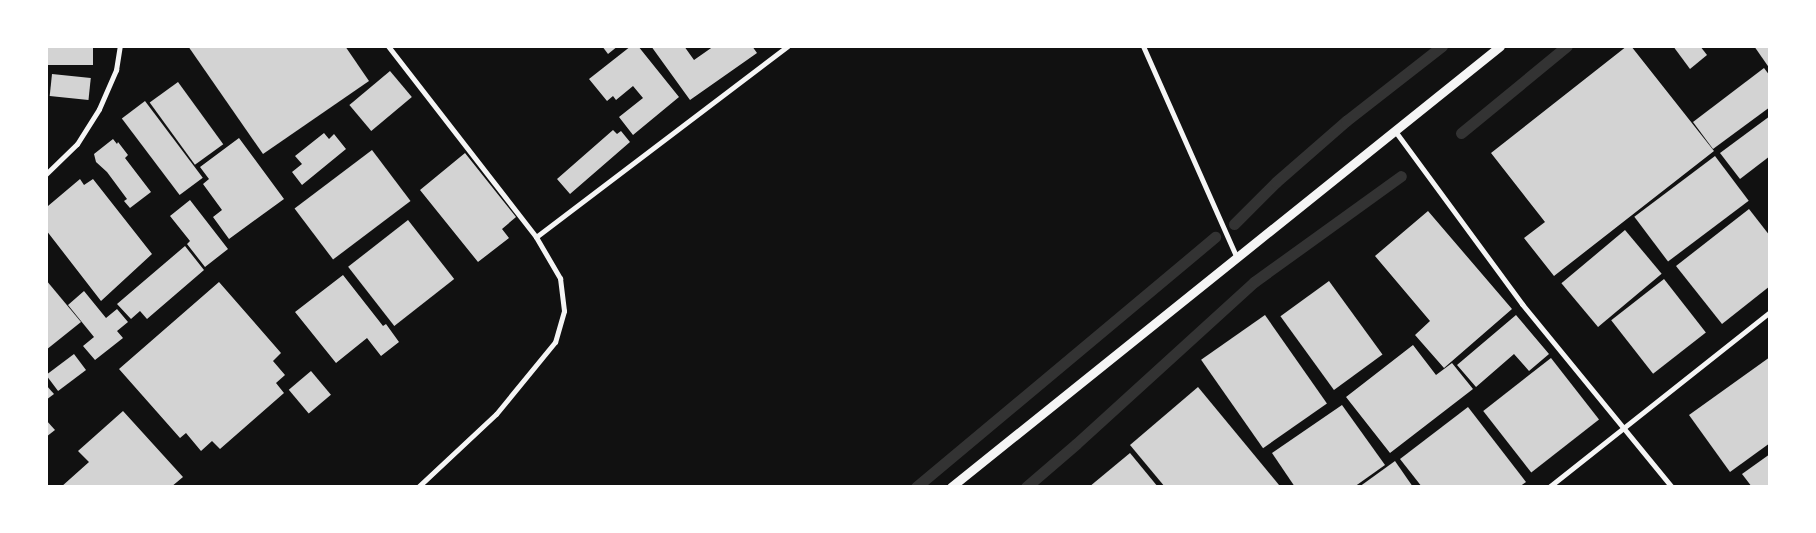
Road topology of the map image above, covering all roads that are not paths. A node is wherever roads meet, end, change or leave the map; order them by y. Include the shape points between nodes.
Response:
1 (120, 46) edge
2 (388, 46) edge
3 (788, 46) edge
4 (1143, 46) edge
5 (1500, 46) edge
6 (1395, 131) junction
7 (46, 174) edge
8 (536, 237) junction
9 (1236, 256) junction
10 (1770, 312) edge
11 (1623, 426) junction
12 (418, 487) edge
13 (951, 487) edge
14 (1549, 487) edge
15 (1672, 487) edge

1 - 7 street via 116,70 99,109 77,144
2 - 8 street
3 - 8 street
4 - 9 street
5 - 6 street
6 - 9 street
6 - 11 street via 1522,304
8 - 12 street via 560,278 564,311 555,342 496,414
9 - 13 street
10 - 11 street
11 - 14 street
11 - 15 street

